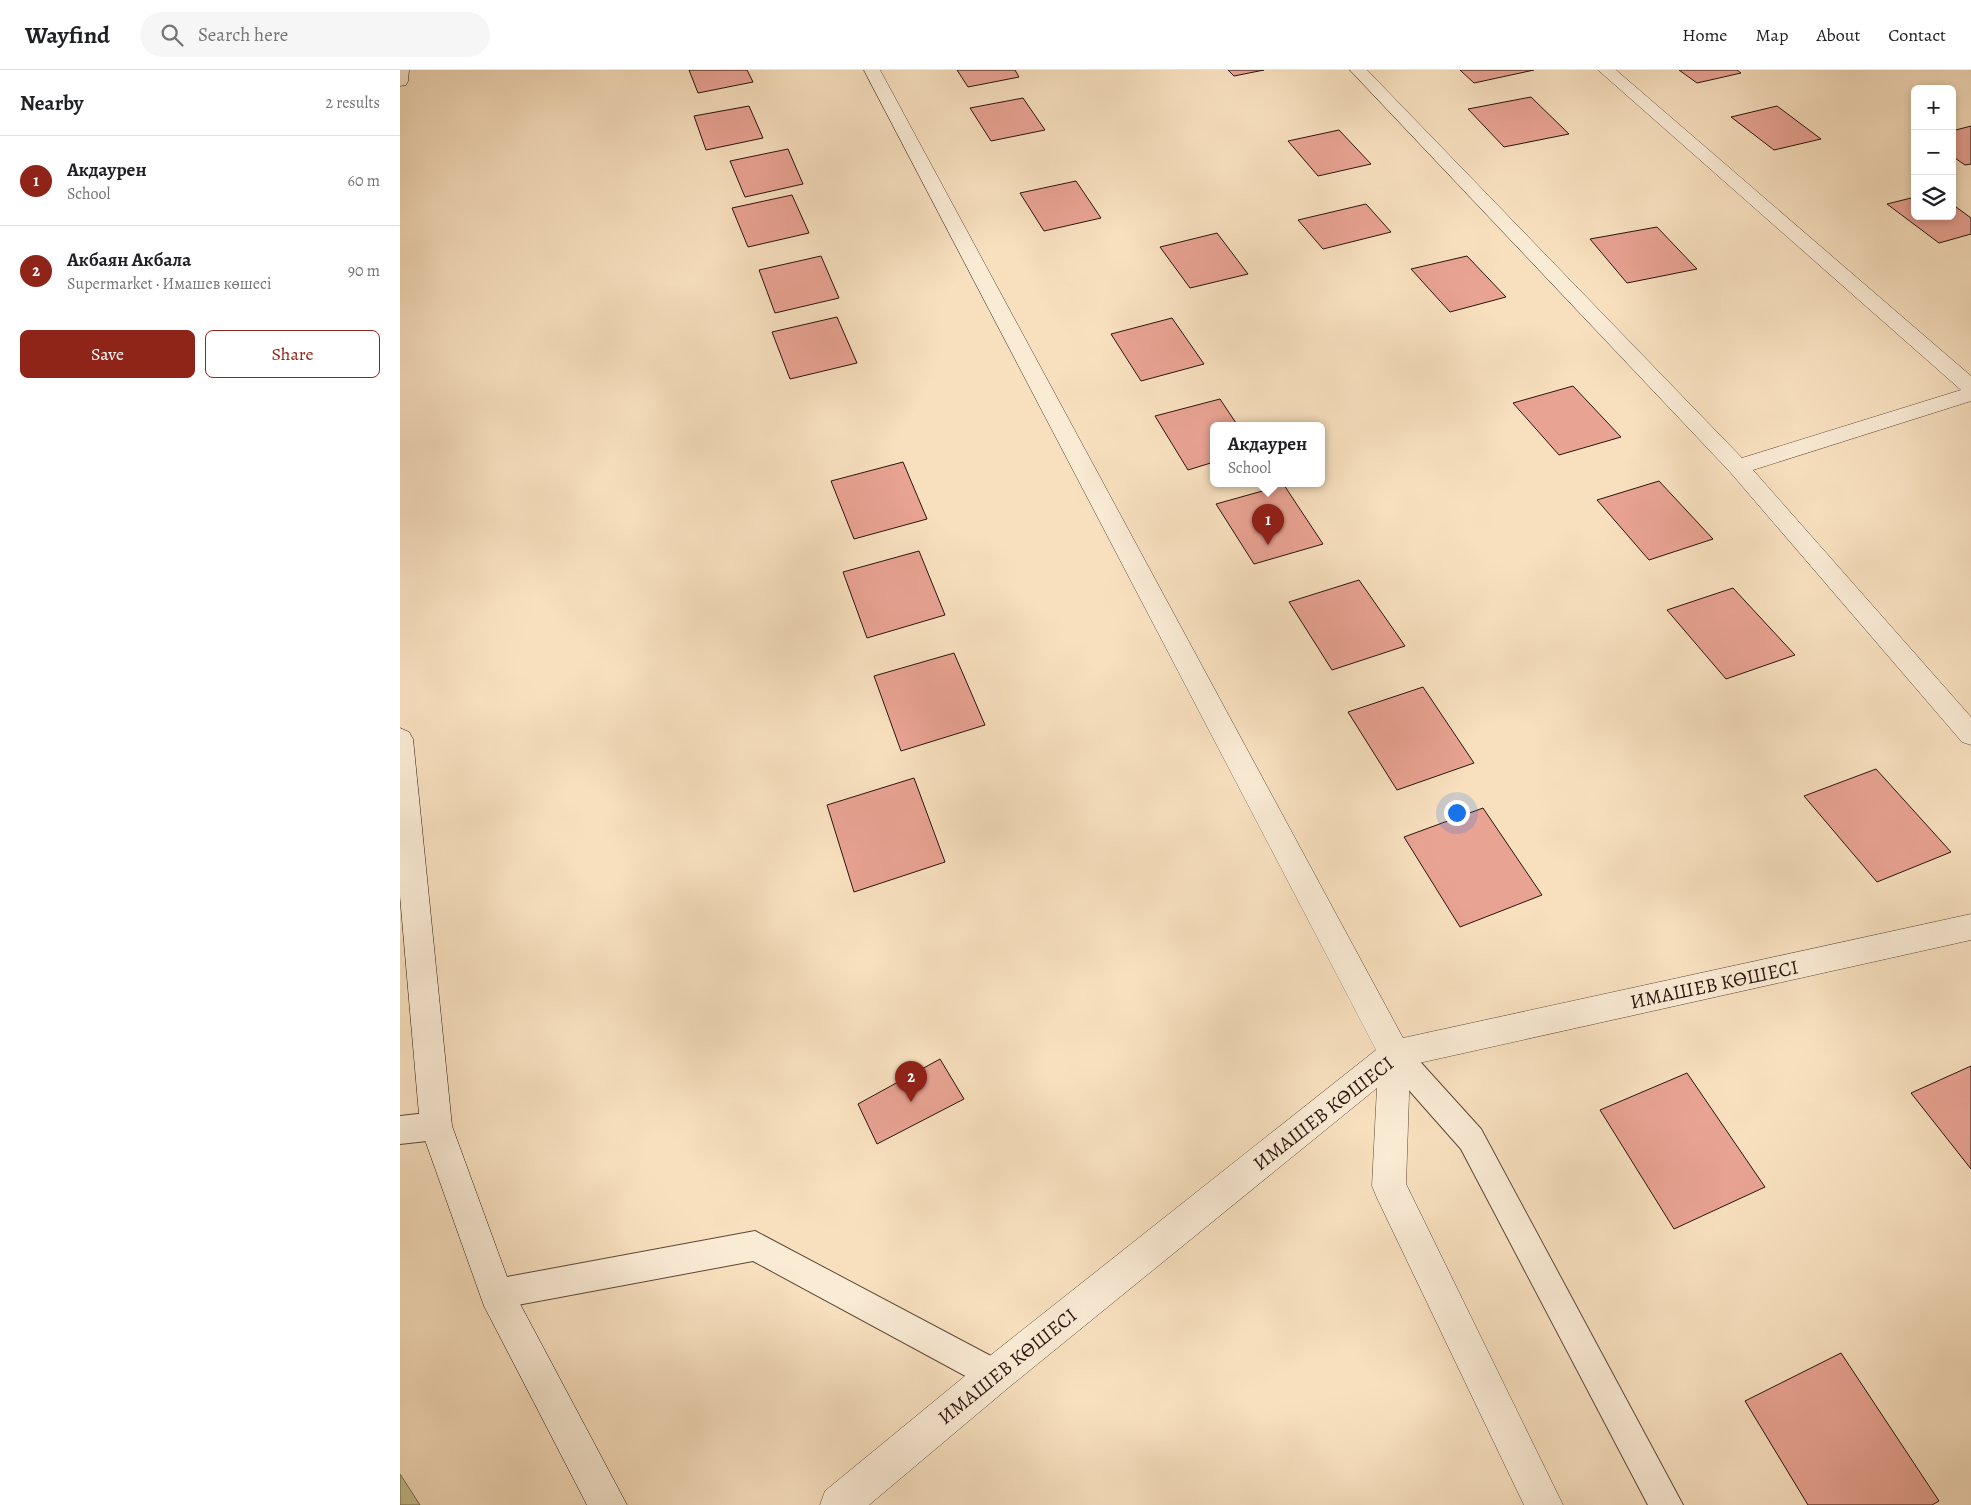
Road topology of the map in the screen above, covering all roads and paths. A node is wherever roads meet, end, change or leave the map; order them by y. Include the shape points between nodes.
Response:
1 (402, 70) edge
2 (872, 70) edge
3 (1358, 70) edge
4 (1606, 70) edge
5 (400, 81) edge
6 (1971, 388) edge
7 (1971, 394) edge
8 (1738, 467) junction
9 (1971, 735) edge
10 (400, 739) edge
11 (1971, 927) edge
12 (1395, 1054) junction
13 (436, 1126) junction
14 (400, 1130) edge
15 (496, 1294) junction
16 (995, 1375) junction
17 (608, 1505) edge
18 (839, 1505) edge
19 (1544, 1505) edge
20 (1666, 1505) edge

1 - 5 street
2 - 12 street
3 - 8 street
4 - 6 street
7 - 8 street
8 - 9 street
10 - 13 street
11 - 12 street, ИМАШЕВ КӨШЕСІ
12 - 16 street, ИМАШЕВ КӨШЕСІ
12 - 19 street via 1388,1186
12 - 20 lane via 1471,1139
13 - 14 lane
13 - 15 street
15 - 16 lane via 755,1246
15 - 17 street
16 - 18 street, ИМАШЕВ КӨШЕСІ

